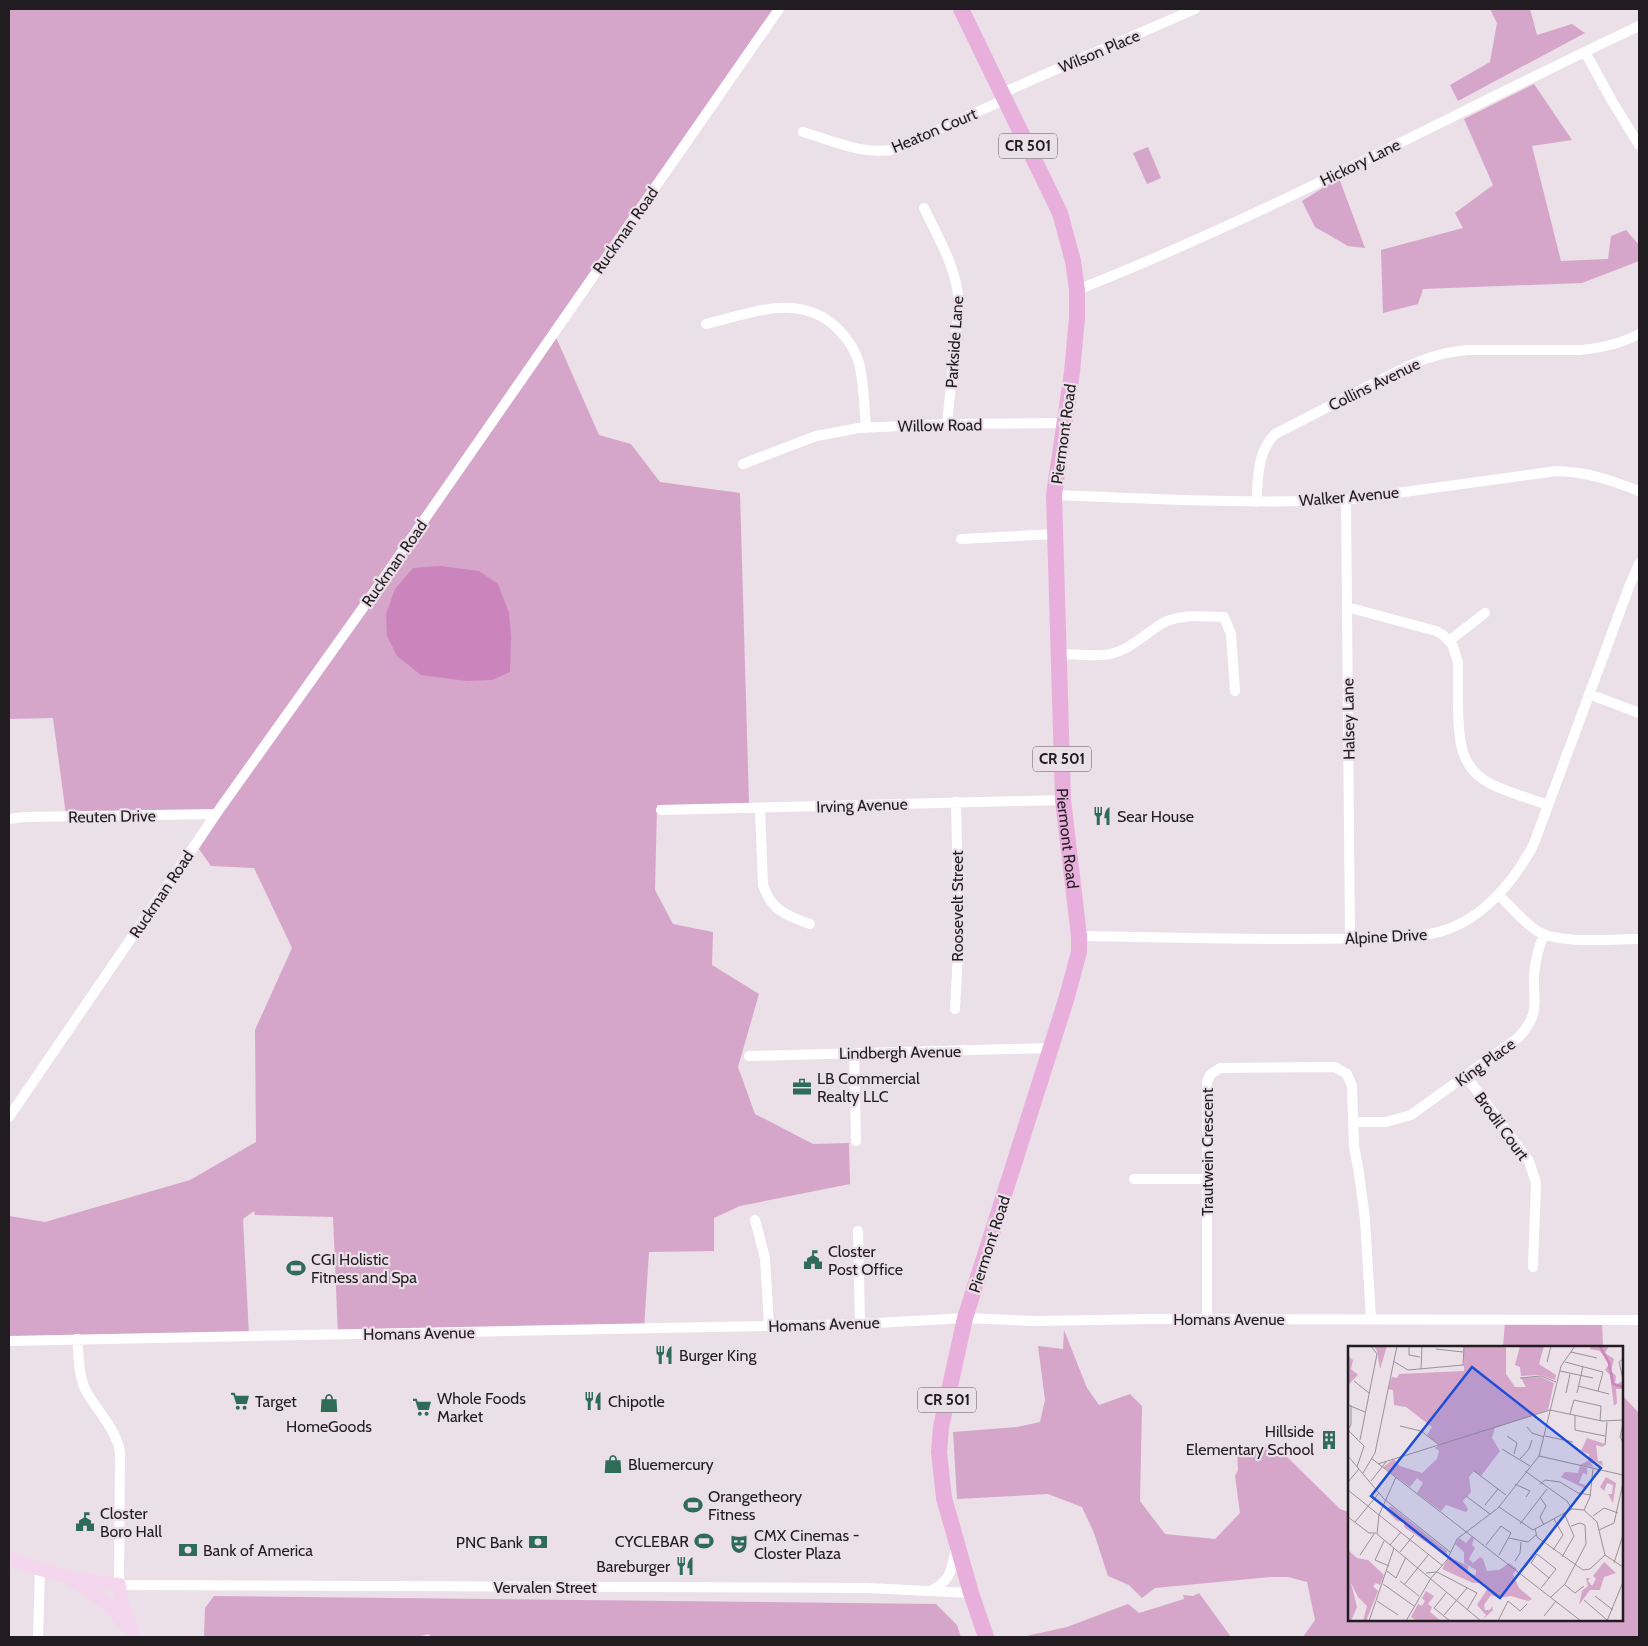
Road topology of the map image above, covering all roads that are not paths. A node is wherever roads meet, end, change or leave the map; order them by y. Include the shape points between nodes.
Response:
1 (779, 9) edge
2 (962, 9) edge
3 (1195, 9) edge
4 (1639, 26) edge
5 (1585, 52) junction
6 (1004, 96) junction
7 (803, 132) dead end
8 (1639, 145) edge
9 (924, 208) dead end
10 (1077, 290) junction
11 (706, 324) dead end
12 (1639, 334) edge
13 (1065, 423) junction
14 (947, 424) junction
15 (866, 427) junction
16 (743, 464) dead end
17 (1639, 490) edge
18 (1054, 495) junction
19 (1346, 500) junction
20 (1256, 502) junction
21 (1055, 534) junction
22 (961, 538) dead end
23 (1639, 564) edge
24 (1629, 587) junction
25 (1639, 591) edge
26 (1347, 607) junction
27 (1485, 613) dead end
28 (1450, 641) junction
29 (1060, 654) junction
30 (1235, 691) dead end
31 (1589, 694) junction
32 (1639, 713) edge
33 (1063, 800) junction
34 (956, 802) junction
35 (1548, 805) junction
36 (760, 808) junction
37 (661, 810) dead end
38 (216, 814) junction
39 (9, 819) edge
40 (1499, 895) junction
41 (810, 924) dead end
42 (1544, 934) junction
43 (1079, 936) junction
44 (1350, 938) junction
45 (1639, 939) edge
46 (955, 1009) dead end
47 (1050, 1048) junction
48 (854, 1054) junction
49 (749, 1056) dead end
50 (1466, 1076) junction
51 (9, 1117) edge
52 (1353, 1122) junction
53 (856, 1141) dead end
54 (1134, 1179) dead end
55 (1207, 1179) junction
56 (755, 1220) dead end
57 (858, 1231) dead end
58 (1533, 1267) dead end
59 (965, 1318) junction
60 (1207, 1319) junction
61 (1371, 1319) junction
62 (1639, 1320) edge
63 (860, 1324) junction
64 (769, 1325) junction
65 (77, 1339) junction
66 (9, 1341) edge
67 (956, 1545) junction
68 (9, 1558) edge
69 (40, 1570) junction
70 (67, 1577) junction
71 (119, 1585) junction
72 (930, 1591) junction
73 (971, 1593) junction
74 (134, 1635) edge
75 (38, 1637) edge
76 (986, 1637) edge

1 - 38 street, Ruckman Road
2 - 6 main road, Piermont Road / CR 501
3 - 6 street, Wilson Place
4 - 5 street, Hickory Lane
5 - 8 street
5 - 10 street, Hickory Lane via 1288,198
6 - 7 street, Heaton Court via 896,149 871,152
6 - 10 main road, Piermont Road / CR 501 via 1060,212
9 - 14 street, Parkside Lane via 950,263 958,293
10 - 13 main road, Piermont Road / CR 501 via 1077,318
11 - 15 street via 781,307 802,309 822,317 845,336 858,360
12 - 20 street, Collins Avenue via 1598,348 1467,350 1439,355 1408,366 1275,434 1260,459
13 - 14 street, Willow Road
13 - 18 main road, Piermont Road / CR 501
14 - 15 street, Willow Road
15 - 16 street, Willow Road via 816,436
17 - 19 street, Walker Avenue via 1588,473 1557,471
18 - 20 street, Walker Avenue
18 - 21 main road, Piermont Road / CR 501
19 - 20 street, Walker Avenue
19 - 26 street, Halsey Lane
21 - 22 street
21 - 29 main road, Piermont Road / CR 501
23 - 24 street, Alpine Drive
24 - 25 street
24 - 31 street, Alpine Drive
26 - 28 street via 1436,631
26 - 44 street, Halsey Lane
27 - 28 street
28 - 35 street via 1458,662 1458,735 1467,762 1473,771 1491,784
29 - 30 street via 1110,654 1123,650 1173,620 1224,617 1231,634
29 - 33 main road, Piermont Road / CR 501
31 - 32 street
31 - 35 street, Alpine Drive
33 - 34 street, Irving Avenue
33 - 43 main road, Piermont Road / CR 501
34 - 36 street, Irving Avenue
34 - 46 street, Roosevelt Street via 959,936
35 - 40 street, Alpine Drive via 1533,846
36 - 37 street, Irving Avenue
36 - 41 street via 767,896 788,916
38 - 39 street, Reuten Drive
38 - 51 street, Ruckman Road
40 - 42 street via 1530,926
40 - 44 street, Alpine Drive via 1453,928 1424,935
42 - 45 street via 1565,939
42 - 50 street, King Place via 1535,962 1536,998 1531,1020 1519,1037
43 - 44 street, Alpine Drive
43 - 47 main road, Piermont Road / CR 501 via 1079,952
47 - 48 street, Lindbergh Avenue
47 - 59 main road, Piermont Road / CR 501
48 - 49 street, Lindbergh Avenue
48 - 53 street
50 - 52 street, King Place via 1400,1119
50 - 58 street, Brodil Court via 1534,1172
52 - 55 street, Trautwein Crescent via 1352,1086 1342,1069 1220,1068 1210,1075 1207,1082
52 - 61 street, Trautwein Crescent via 1368,1246
54 - 55 street
55 - 60 street, Trautwein Crescent
56 - 64 street via 765,1258
57 - 63 street
59 - 60 street, Homans Avenue via 1034,1321
59 - 63 street, Homans Avenue
59 - 67 main road, Piermont Road / CR 501 via 939,1452 944,1498
60 - 61 street, Homans Avenue
61 - 62 street, Homans Avenue
63 - 64 street, Homans Avenue
64 - 65 street, Homans Avenue
65 - 66 street, Homans Avenue
65 - 71 street via 84,1387 118,1441 120,1452
67 - 72 street via 951,1570 944,1584
67 - 73 main road, Piermont Road / CR 501
68 - 69 street
69 - 70 street
69 - 75 street
70 - 71 street
70 - 74 street via 107,1603
71 - 72 street, Vervalen Street via 867,1588
71 - 74 street
72 - 73 street, Vervalen Street
73 - 76 main road, Piermont Road / CR 501

